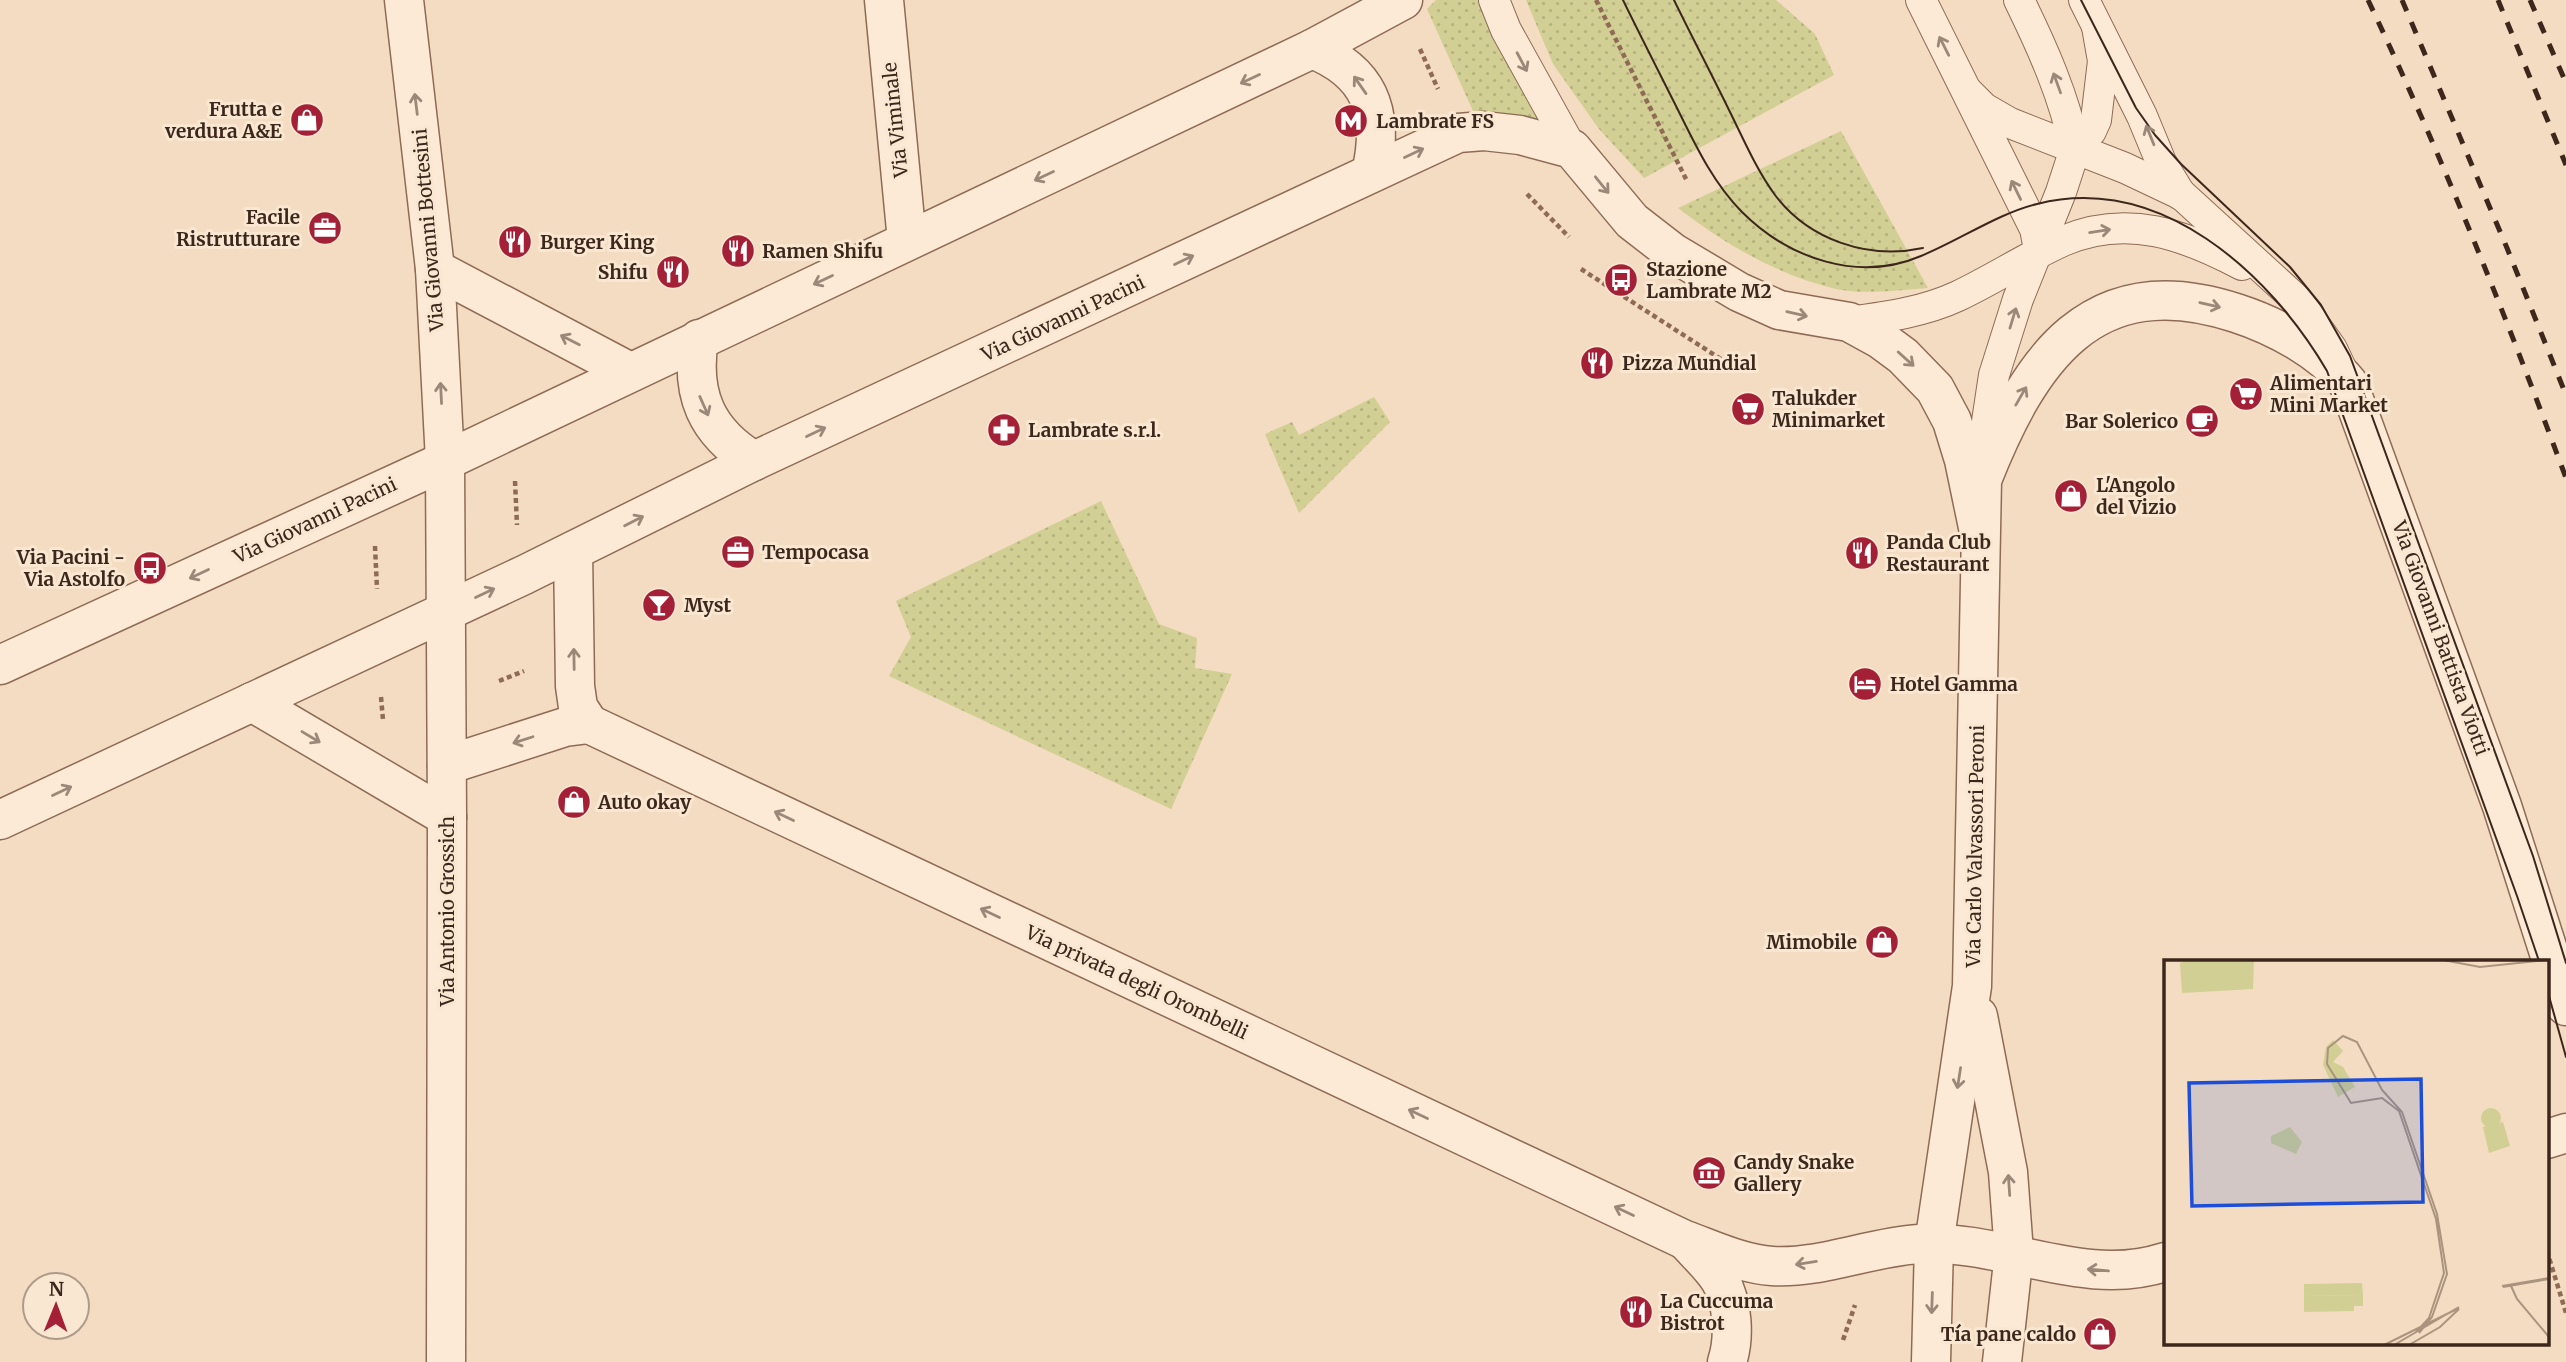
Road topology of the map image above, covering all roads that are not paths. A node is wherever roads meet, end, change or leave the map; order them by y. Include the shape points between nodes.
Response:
1 (404, 0) edge
2 (884, 0) edge
3 (1403, 0) edge
4 (1494, 0) edge
5 (1921, 0) edge
6 (2019, 0) edge
7 (2084, 0) edge
8 (2097, 27) junction
9 (1312, 50) junction
10 (1968, 92) junction
11 (1572, 149) junction
12 (2075, 149) junction
13 (1371, 173) junction
14 (2182, 195) junction
15 (906, 240) junction
16 (2037, 254) junction
17 (435, 269) junction
18 (2284, 287) junction
19 (1849, 322) junction
20 (699, 339) junction
21 (629, 372) junction
22 (2348, 383) junction
23 (445, 461) junction
24 (754, 461) junction
25 (1982, 480) junction
26 (1980, 537) junction
27 (573, 551) junction
28 (446, 612) junction
29 (0, 665) edge
30 (252, 702) junction
31 (589, 724) junction
32 (447, 765) junction
33 (447, 817) junction
34 (0, 820) edge
35 (1972, 986) junction
36 (2566, 1006) edge
37 (2566, 1133) edge
38 (2548, 1139) edge
39 (1685, 1240) junction
40 (1934, 1244) junction
41 (2014, 1253) junction
42 (2164, 1262) edge
43 (1995, 1359) edge
44 (446, 1362) edge
45 (1727, 1362) edge
46 (1931, 1362) edge

17 -> 1 street, Via Giovanni Bottesini
2 - 15 street, Via Viminale
3 - 9 street, Via Giovanni Pacini
4 -> 11 lane
10 -> 5 lane
12 -> 6 lane via 2051,67
7 - 8 lane
8 - 12 lane, Via Carlo Valvassori Peroni via 2103,61 2096,120
14 -> 8 lane via 2161,162
13 -> 9 street via 1377,135 1369,98 1348,69
9 -> 15 street, Via Giovanni Pacini
10 - 12 lane via 1997,116
16 -> 10 lane via 2035,229
13 -> 11 street, Via Giovanni Pacini via 1458,133 1520,135
11 -> 19 street, Via Carlo Valvassori Peroni via 1632,221 1692,264 1779,310
12 - 14 lane
12 - 16 lane, Via Carlo Valvassori Peroni
24 -> 13 street, Via Giovanni Pacini
14 - 18 lane
15 -> 20 street, Via Giovanni Pacini
16 -> 18 lane via 2094,231 2132,228 2174,234 2212,248
16 - 19 lane via 1956,297 1902,315
25 -> 16 lane, Via Carlo Valvassori Peroni via 1994,375
21 -> 17 street
23 -> 17 street, Via Giovanni Bottesini
18 - 22 lane, Via Giovanni Battista Viotti via 2310,315
19 -> 26 street, Via Carlo Valvassori Peroni via 1903,356 1943,402 1964,460
20 - 21 street, Via Giovanni Pacini
20 -> 24 street via 696,373 704,410 726,440
21 - 23 street, Via Giovanni Pacini
25 -> 22 street via 2004,428 2044,361 2072,332 2126,306 2187,301 2246,316 2318,356
22 - 36 street, Via Giovanni Battista Viotti via 2502,806
23 - 28 street, Via Antonio Grossich
23 -> 29 street, Via Giovanni Pacini
27 -> 24 street, Via Giovanni Pacini
25 - 26 street, Via Carlo Valvassori Peroni
26 - 35 street, Via Carlo Valvassori Peroni
28 -> 27 street, Via Giovanni Pacini
31 -> 27 street via 578,707 575,686
28 - 30 street, Via Giovanni Pacini
28 - 32 street, Via Antonio Grossich
30 -> 33 street
34 -> 30 street, Via Giovanni Pacini
31 -> 32 street via 565,727
39 -> 31 street, Via privata degli Orombelli
32 - 33 street, Via Antonio Grossich
33 - 44 street, Via Antonio Grossich
35 -> 40 street, Via Carlo Valvassori Peroni
41 -> 35 street, Via Carlo Valvassori Peroni via 2008,1172
37 - 38 street
40 -> 39 street, Via privata degli Orombelli via 1772,1266 1741,1261
39 - 45 street, Via privata degli Orombelli via 1721,1280 1731,1316
40 - 41 street
40 -> 46 street, Via Carlo Valvassori Peroni
42 -> 41 street via 2098,1272
41 - 43 street, Via Carlo Valvassori Peroni

